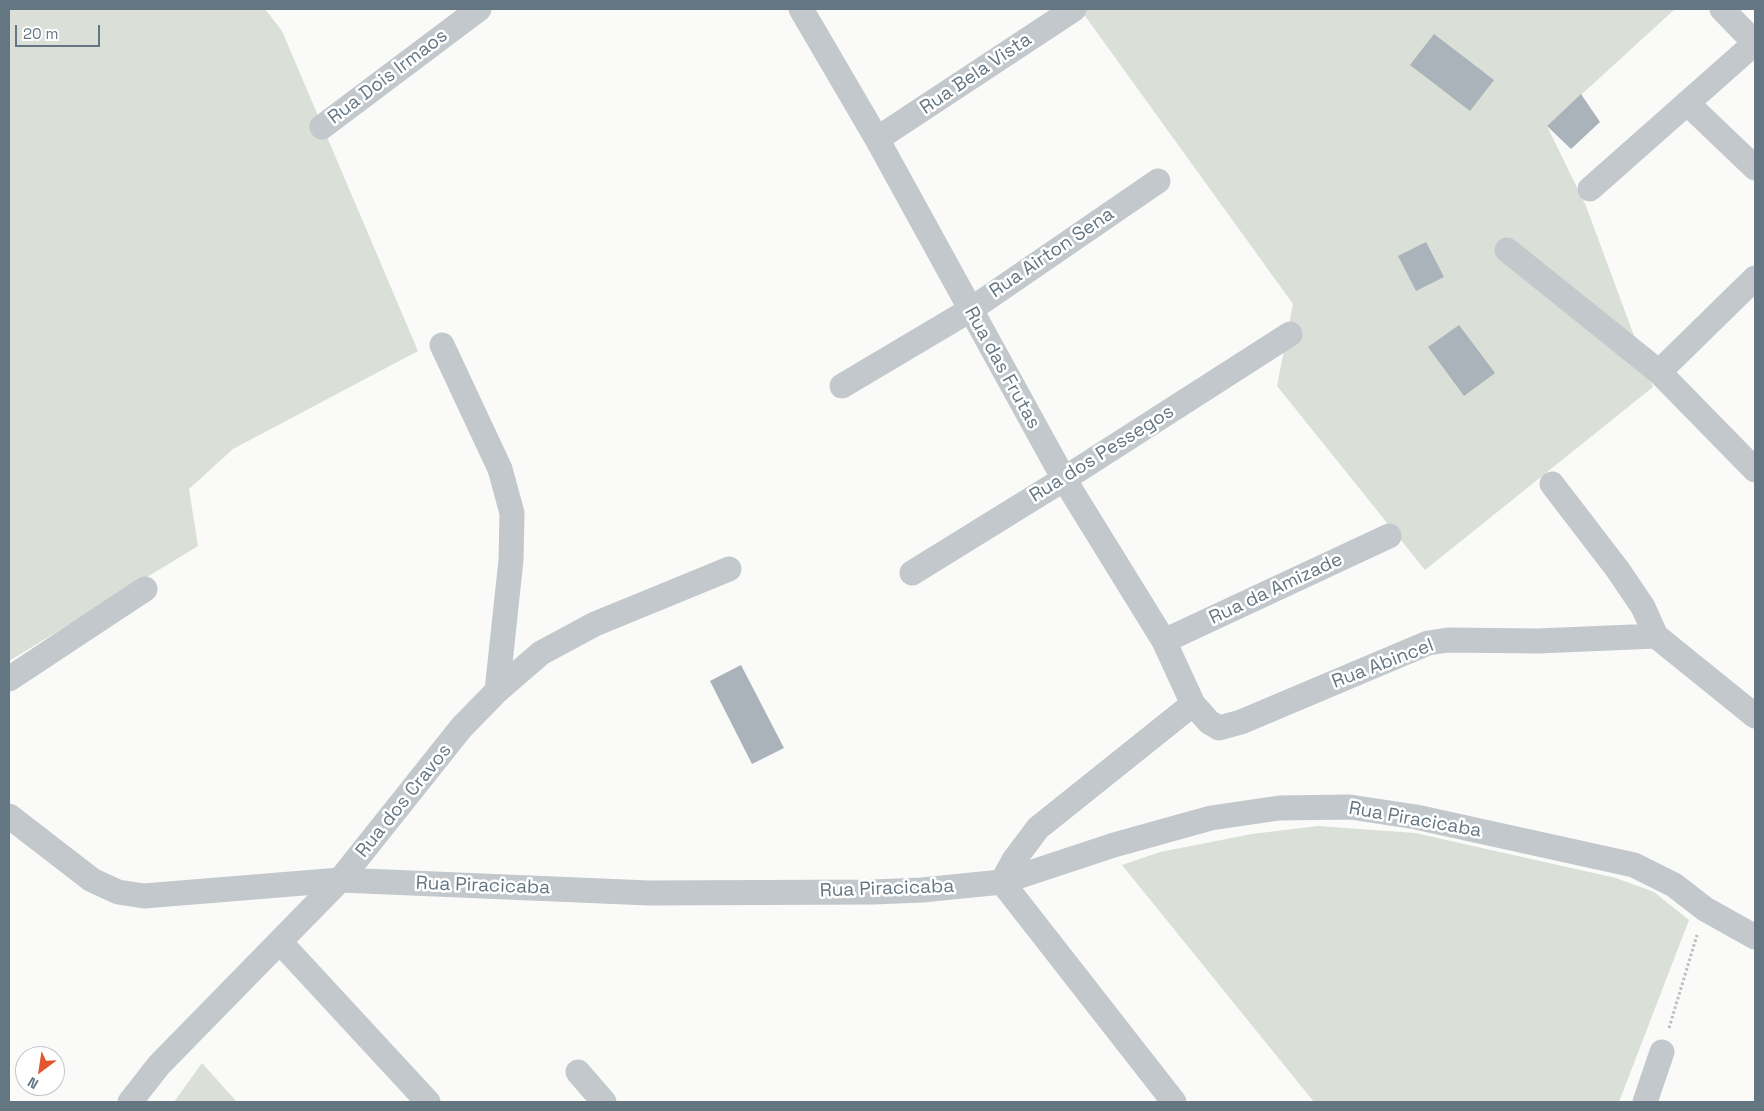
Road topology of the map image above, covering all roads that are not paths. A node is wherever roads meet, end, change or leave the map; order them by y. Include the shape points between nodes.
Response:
1 (479, 9) edge
2 (801, 9) edge
3 (1074, 9) edge
4 (1722, 9) edge
5 (1755, 43) edge
6 (1687, 103) junction
7 (322, 127) dead end
8 (877, 139) junction
9 (1755, 168) edge
10 (1158, 181) dead end
11 (1590, 189) dead end
12 (1507, 250) dead end
13 (1755, 278) edge
14 (970, 310) junction
15 (1290, 334) dead end
16 (442, 345) dead end
17 (1658, 372) junction
18 (842, 386) dead end
19 (1755, 470) edge
20 (1064, 479) junction
21 (1552, 484) dead end
22 (1389, 536) dead end
23 (729, 569) dead end
24 (912, 573) dead end
25 (145, 589) dead end
26 (1656, 636) junction
27 (1164, 641) junction
28 (9, 680) edge
29 (497, 691) junction
30 (1201, 713) junction
31 (1755, 716) edge
32 (9, 816) edge
33 (340, 880) junction
34 (1002, 882) junction
35 (1755, 937) edge
36 (280, 942) junction
37 (1662, 1052) road end
38 (578, 1072) dead end
39 (130, 1102) edge
40 (428, 1102) edge
41 (604, 1102) edge
42 (1174, 1102) edge
43 (1645, 1102) edge

1 - 7 street, Rua Dois Irmaos
2 - 8 street, Rua das Frutas
3 - 8 street, Rua Bela Vista
4 - 5 street
5 - 6 street
6 - 9 street
6 - 11 street
8 - 14 street, Rua das Frutas
10 - 14 street, Rua Airton Sena
12 - 17 street
13 - 17 street
14 - 18 street, Rua Airton Sena
14 - 20 street, Rua das Frutas
15 - 20 street, Rua dos Pessegos
16 - 29 street via 500,470 512,513 511,560
17 - 19 street
20 - 24 street, Rua dos Pessegos
20 - 27 street, Rua das Frutas
21 - 26 street via 1618,570
22 - 27 street, Rua da Amizade
23 - 29 street, Rua dos Cravos via 595,624 541,653
25 - 28 street
26 - 30 street, Rua Abincel via 1428,643 1241,722 1219,728
26 - 31 street
27 - 30 street, Rua das Frutas
29 - 33 street, Rua dos Cravos via 461,728
30 - 34 street via 1038,828
32 - 33 street, Rua Piracicaba via 92,880 118,892 144,896
33 - 34 street, Rua Piracicaba via 649,893 883,892
33 - 36 street, Rua dos Cravos
34 - 35 street, Rua Piracicaba via 1114,845 1211,818 1279,808 1350,807 1416,816 1634,865 1674,885 1705,909
34 - 42 street
36 - 39 street, Rua dos Cravos via 159,1065
36 - 40 street
37 - 43 street
38 - 41 street

